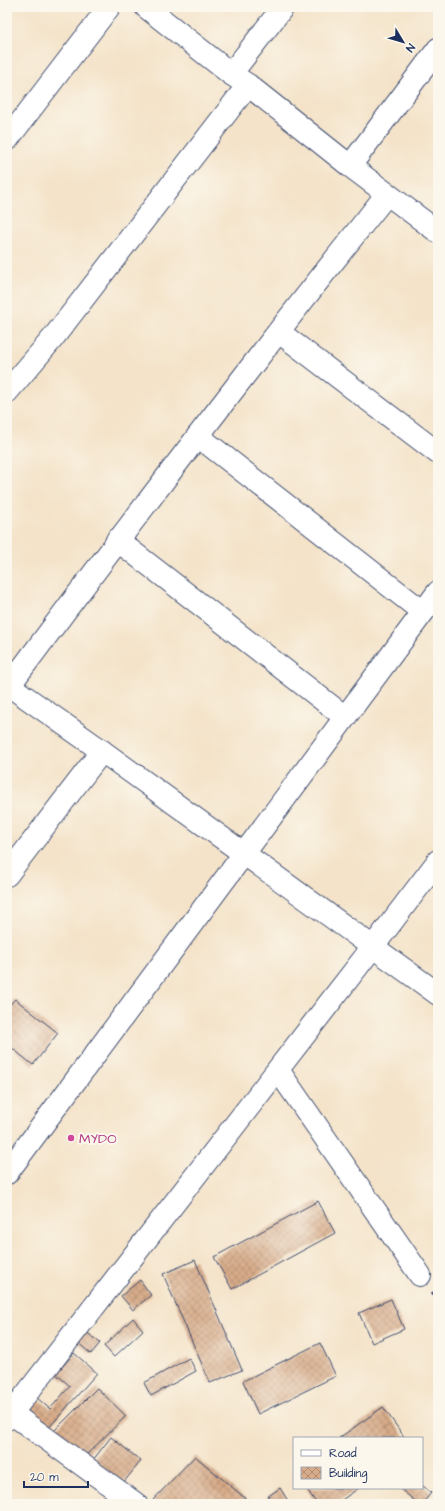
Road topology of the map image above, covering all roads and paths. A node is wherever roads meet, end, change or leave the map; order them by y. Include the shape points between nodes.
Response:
1 (109, 7) edge
2 (146, 7) edge
3 (283, 7) edge
4 (438, 49) edge
5 (239, 79) junction
6 (7, 140) edge
7 (350, 166) junction
8 (387, 194) junction
9 (438, 232) edge
10 (279, 332) junction
11 (7, 392) edge
12 (198, 436) junction
13 (438, 453) edge
14 (117, 540) junction
15 (438, 592) edge
16 (423, 612) junction
17 (8, 685) edge
18 (345, 717) junction
19 (102, 751) junction
20 (244, 854) junction
21 (438, 861) edge
22 (7, 875) edge
23 (372, 948) junction
24 (438, 994) edge
25 (278, 1070) junction
26 (7, 1173) edge
27 (420, 1275) dead end
28 (9, 1414) edge
29 (136, 1504) edge

1 - 6 street
2 - 5 street
3 - 5 street
4 - 7 street
5 - 7 street
5 - 11 street via 53,338
7 - 8 street
8 - 9 street
8 - 10 street
10 - 12 street
10 - 13 street
12 - 14 street
12 - 16 street
14 - 17 street
14 - 18 street
15 - 16 street
16 - 18 street
17 - 19 street
18 - 20 street
19 - 20 street
19 - 22 street
20 - 23 street
20 - 26 street
21 - 23 street
23 - 24 street
23 - 25 street
25 - 27 street
25 - 28 street
28 - 29 street

